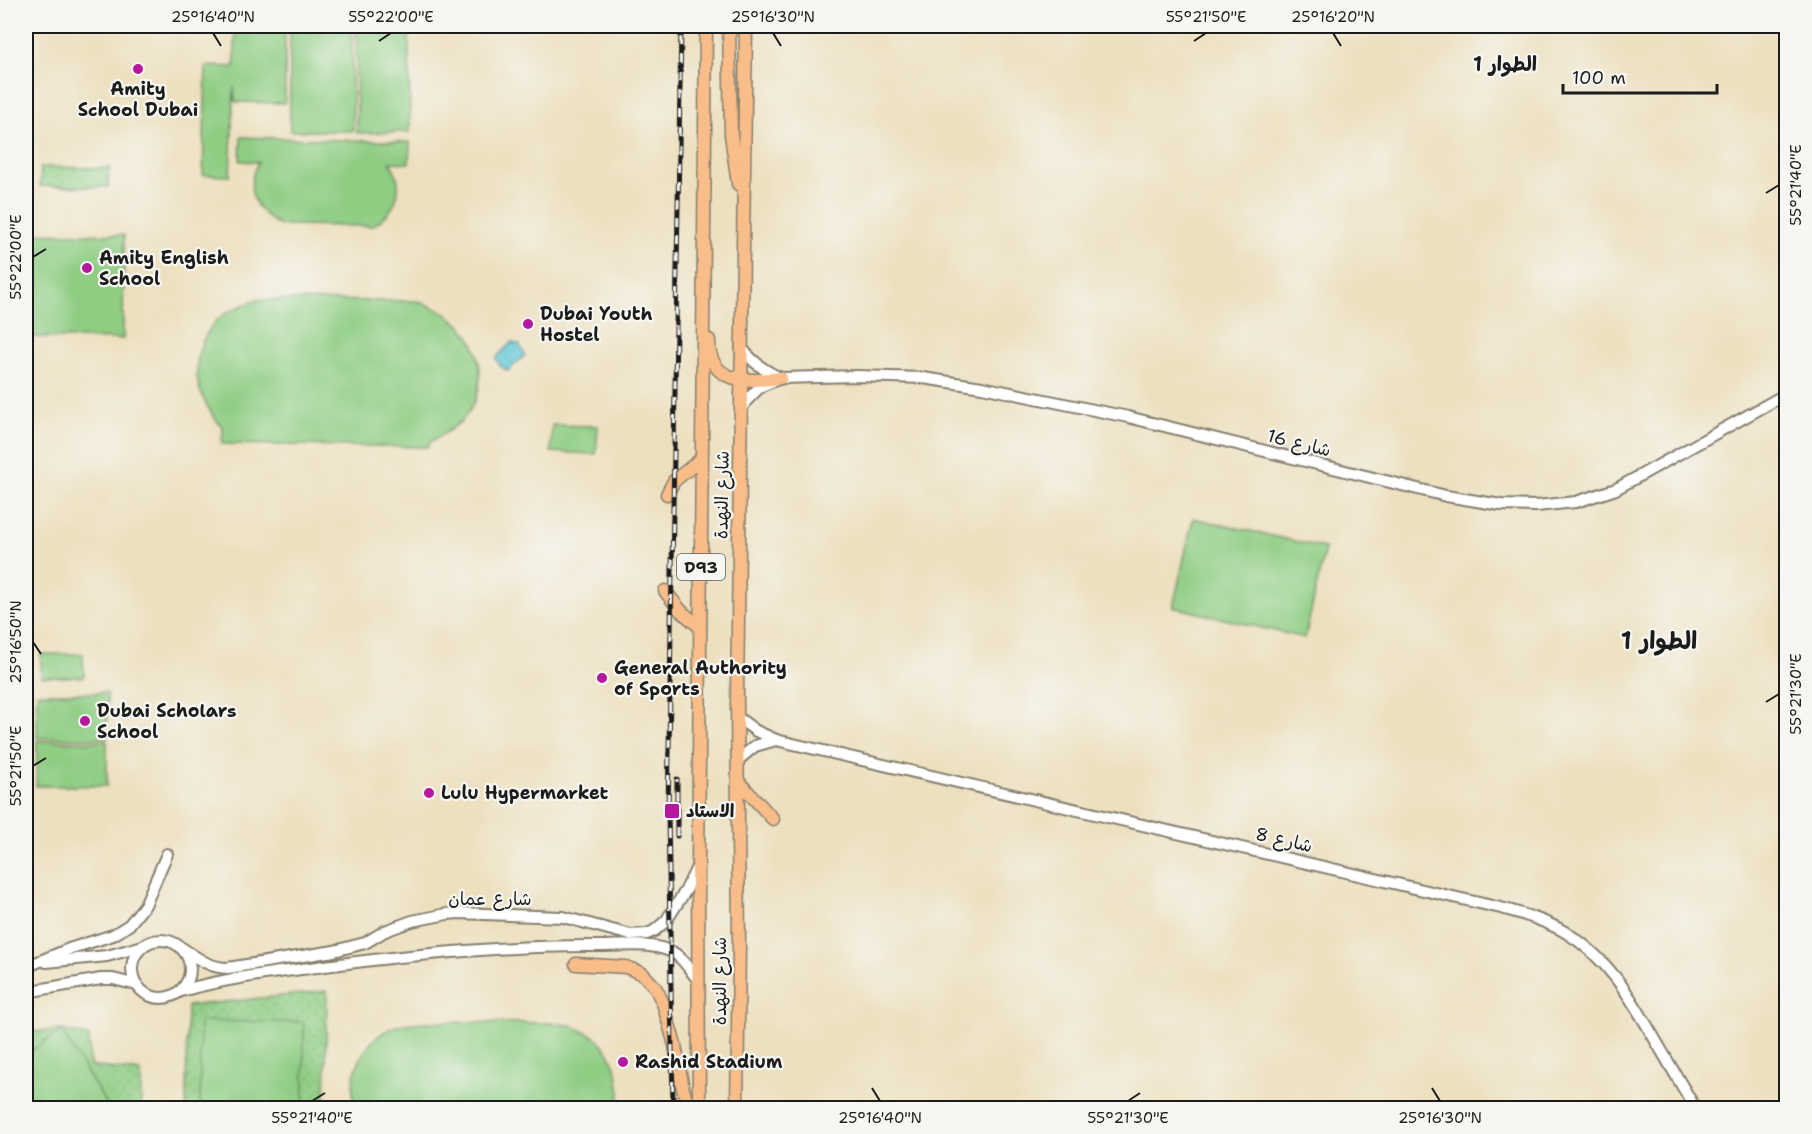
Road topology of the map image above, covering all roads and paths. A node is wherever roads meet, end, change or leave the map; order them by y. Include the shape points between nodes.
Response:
1 (706, 26) edge
2 (729, 26) edge
3 (746, 26) edge
4 (706, 147) junction
5 (744, 206) junction
6 (741, 347) junction
7 (781, 378) junction
8 (741, 380) junction
9 (1786, 394) edge
10 (741, 410) junction
11 (701, 459) junction
12 (667, 494) dead end
13 (665, 591) dead end
14 (700, 627) junction
15 (737, 717) junction
16 (776, 740) junction
17 (738, 760) junction
18 (738, 781) junction
19 (773, 819) dead end
20 (166, 854) dead end
21 (698, 864) junction
22 (143, 946) junction
23 (182, 948) junction
24 (29, 964) edge
25 (576, 964) dead end
26 (698, 980) junction
27 (137, 985) junction
28 (181, 991) junction
29 (26, 992) edge
30 (689, 1108) edge
31 (699, 1108) edge
32 (737, 1108) edge
33 (1695, 1108) edge

1 - 4 main road, شارع النهدة / D93
2 - 5 main road via 731,135
3 - 5 main road, شارع النهدة / D93
4 - 8 main road via 711,190 710,354 718,369
4 - 11 main road, شارع النهدة / D93
5 - 6 main road, شارع النهدة / D93
6 - 7 street via 762,369
6 - 8 main road, شارع النهدة / D93
7 - 8 main road
7 - 9 street, شارع 16 via 879,376 952,382 1128,417 1446,496 1529,506 1576,502 1616,489
7 - 10 street, شارع 16 via 761,386
8 - 10 main road, شارع النهدة / D93
10 - 15 main road, شارع النهدة / D93
11 - 12 main road via 678,477
11 - 14 main road, شارع النهدة / D93
13 - 14 main road
14 - 21 main road, شارع النهدة / D93
15 - 16 street, شارع 8
15 - 17 main road, شارع النهدة / D93
16 - 17 street via 755,746
16 - 33 street, شارع 8 via 1538,919 1566,933 1609,968 1625,988
17 - 18 main road, شارع النهدة / D93
18 - 19 main road
18 - 32 main road, شارع النهدة / D93
20 - 24 street via 145,904 129,925 113,935
21 - 23 street, شارع عمان via 666,921 647,934 630,935 563,917 458,913 412,921 365,943 334,951 228,968 217,968
21 - 26 main road, شارع النهدة / D93
22 - 23 street via 165,940
22 - 24 street via 107,956
22 - 27 street via 133,964
23 - 28 street via 190,970
25 - 30 main road via 626,966 655,987 672,1035
26 - 28 street via 671,951 633,945 582,945 383,958 290,970
26 - 31 main road, شارع النهدة / D93
27 - 28 street via 161,998
27 - 29 street via 101,979

